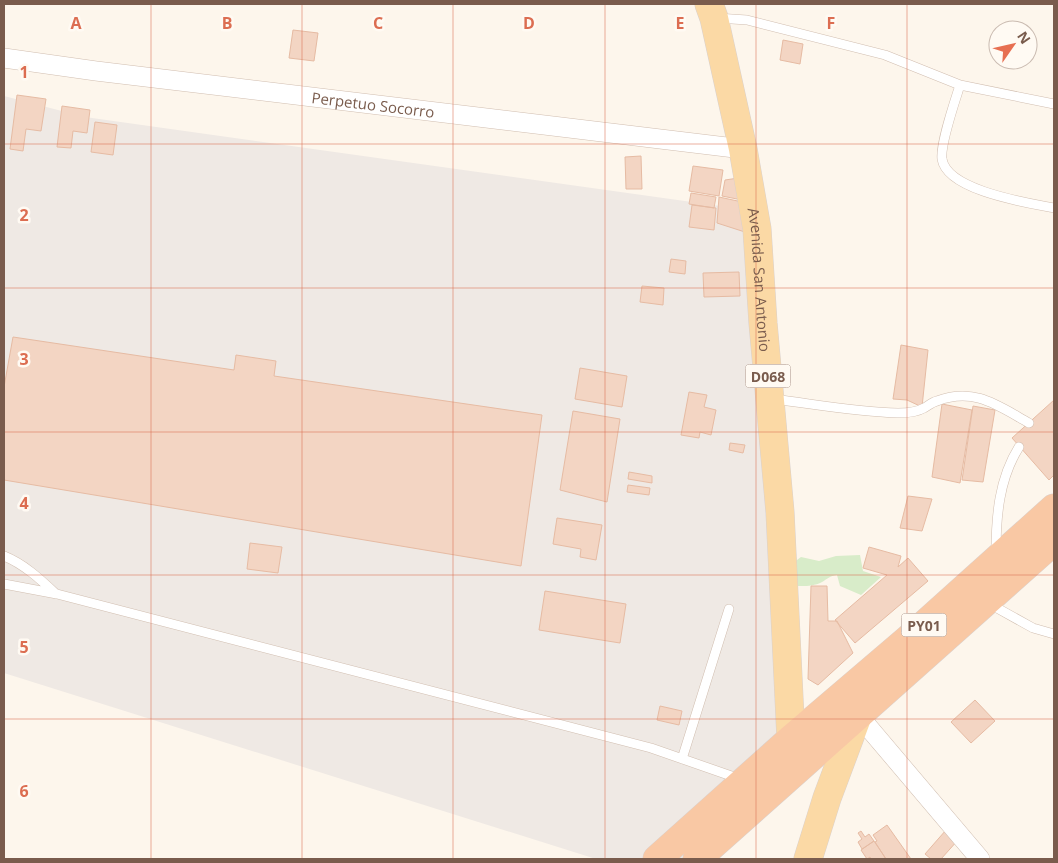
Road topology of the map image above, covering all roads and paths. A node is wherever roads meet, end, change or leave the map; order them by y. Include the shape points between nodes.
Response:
1 (711, 11) edge
2 (4, 58) edge
3 (960, 84) junction
4 (1054, 104) edge
5 (743, 148) junction
6 (1054, 208) edge
7 (770, 399) junction
8 (1029, 423) dead end
9 (1020, 447) dead end
10 (1054, 508) edge
11 (1054, 541) edge
12 (4, 556) edge
13 (996, 561) junction
14 (4, 584) edge
15 (57, 594) junction
16 (985, 602) junction
17 (729, 609) dead end
18 (1054, 635) edge
19 (858, 715) junction
20 (791, 739) junction
21 (682, 759) junction
22 (746, 780) junction
23 (657, 859) edge
24 (697, 859) edge
25 (808, 859) edge
26 (980, 859) edge

1 - 3 lane via 885,55
1 - 5 main road, Avenida San Antonio / D068
2 - 5 street, Perpetuo Socorro
3 - 4 lane
3 - 6 lane via 942,160 950,173 961,183 984,192
5 - 7 main road, Avenida San Antonio / D068 via 757,229
7 - 8 lane via 899,413 922,410 947,397 971,395
7 - 20 main road, Avenida San Antonio / D068 via 780,512
9 - 13 lane via 1012,459 1002,488 996,524
10 - 13 highway, PY01
11 - 16 highway, PY01
12 - 15 lane via 15,560
13 - 20 highway, PY01
14 - 15 lane
15 - 21 lane via 651,748
16 - 18 lane via 1033,628
16 - 19 highway, PY01
17 - 21 lane
19 - 24 highway, PY01
19 - 25 main road
19 - 26 street
20 - 22 highway, PY01
21 - 22 lane
22 - 23 highway, PY01

